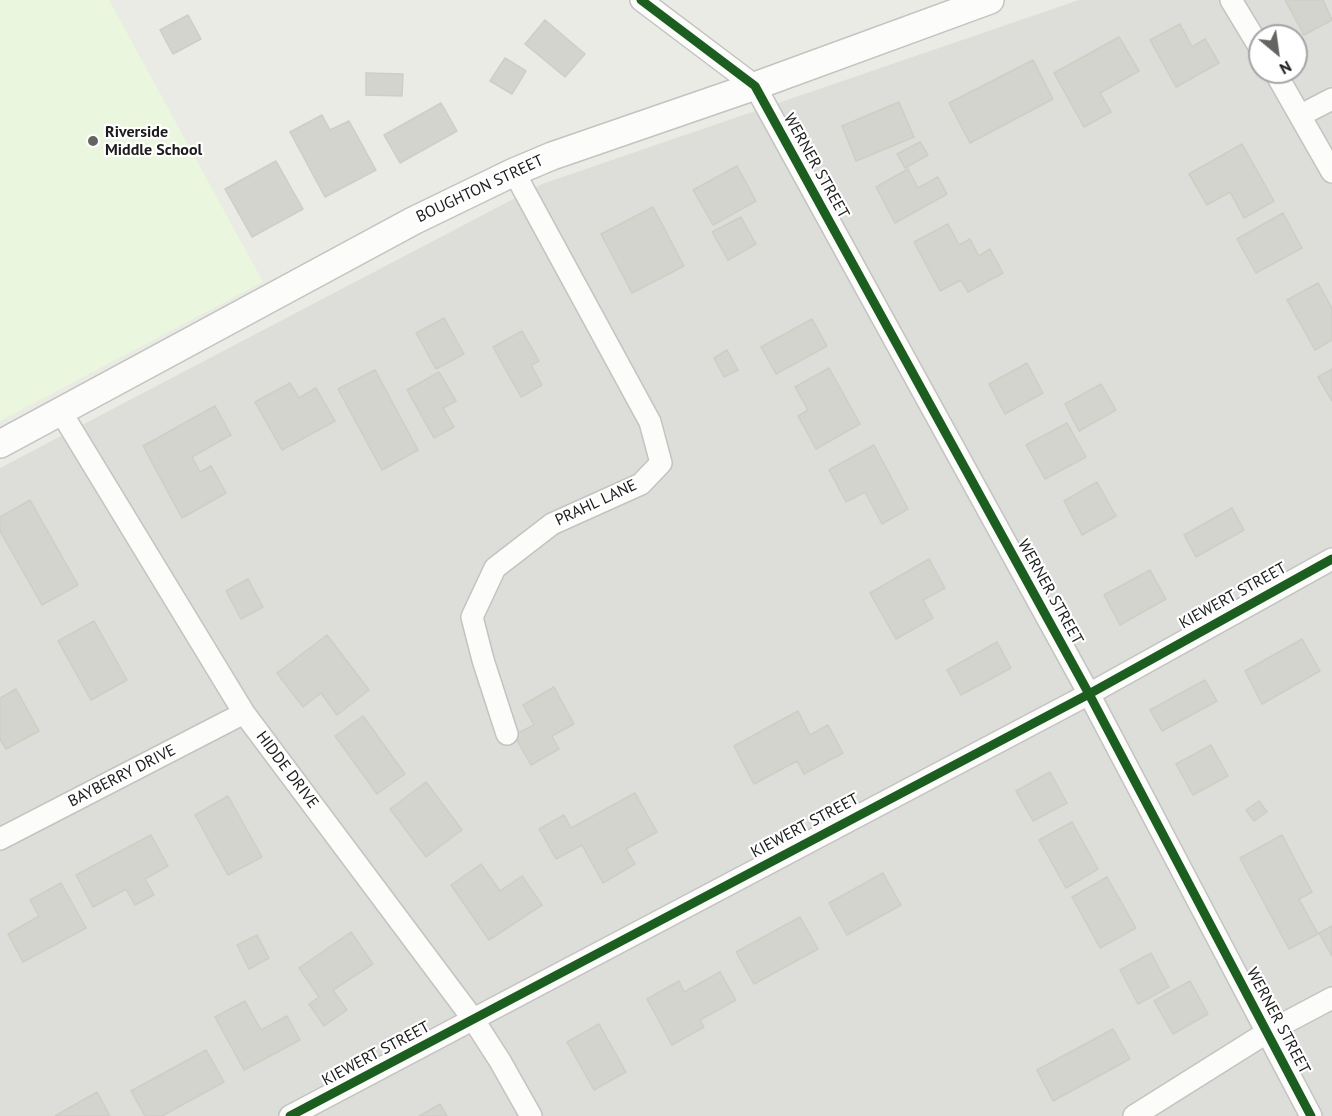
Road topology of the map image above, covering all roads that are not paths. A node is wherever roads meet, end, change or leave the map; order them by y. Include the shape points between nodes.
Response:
1 (641, 0) edge
2 (990, 0) edge
3 (1231, 0) edge
4 (1248, 28) edge
5 (1282, 84) edge
6 (754, 86) junction
7 (1332, 99) edge
8 (1301, 115) junction
9 (514, 172) junction
10 (1332, 172) edge
11 (61, 412) junction
12 (0, 444) edge
13 (1332, 559) edge
14 (1089, 694) junction
15 (244, 713) junction
16 (507, 734) dead end
17 (0, 839) edge
18 (1332, 998) edge
19 (473, 1019) junction
20 (1266, 1033) junction
21 (290, 1116) edge
22 (531, 1116) edge
23 (1134, 1116) edge
24 (1311, 1116) edge

1 - 6 street
2 - 6 street, BOUGHTON STREET
3 - 4 street
5 - 8 street
6 - 9 street, BOUGHTON STREET
6 - 14 street, WERNER STREET
7 - 8 street
8 - 10 street
9 - 11 street, BOUGHTON STREET via 413,221
9 - 16 street, PRAHL LANE via 650,422 661,463 641,484 552,524 495,568 472,617
11 - 12 street, BOUGHTON STREET
11 - 15 street, HIDDE DRIVE
13 - 14 street, KIEWERT STREET
14 - 19 street, KIEWERT STREET
14 - 20 street, WERNER STREET
15 - 17 street, BAYBERRY DRIVE
15 - 19 street, HIDDE DRIVE
18 - 20 street
19 - 21 street, KIEWERT STREET
19 - 22 street, HIDDE DRIVE
20 - 23 street
20 - 24 street, WERNER STREET

